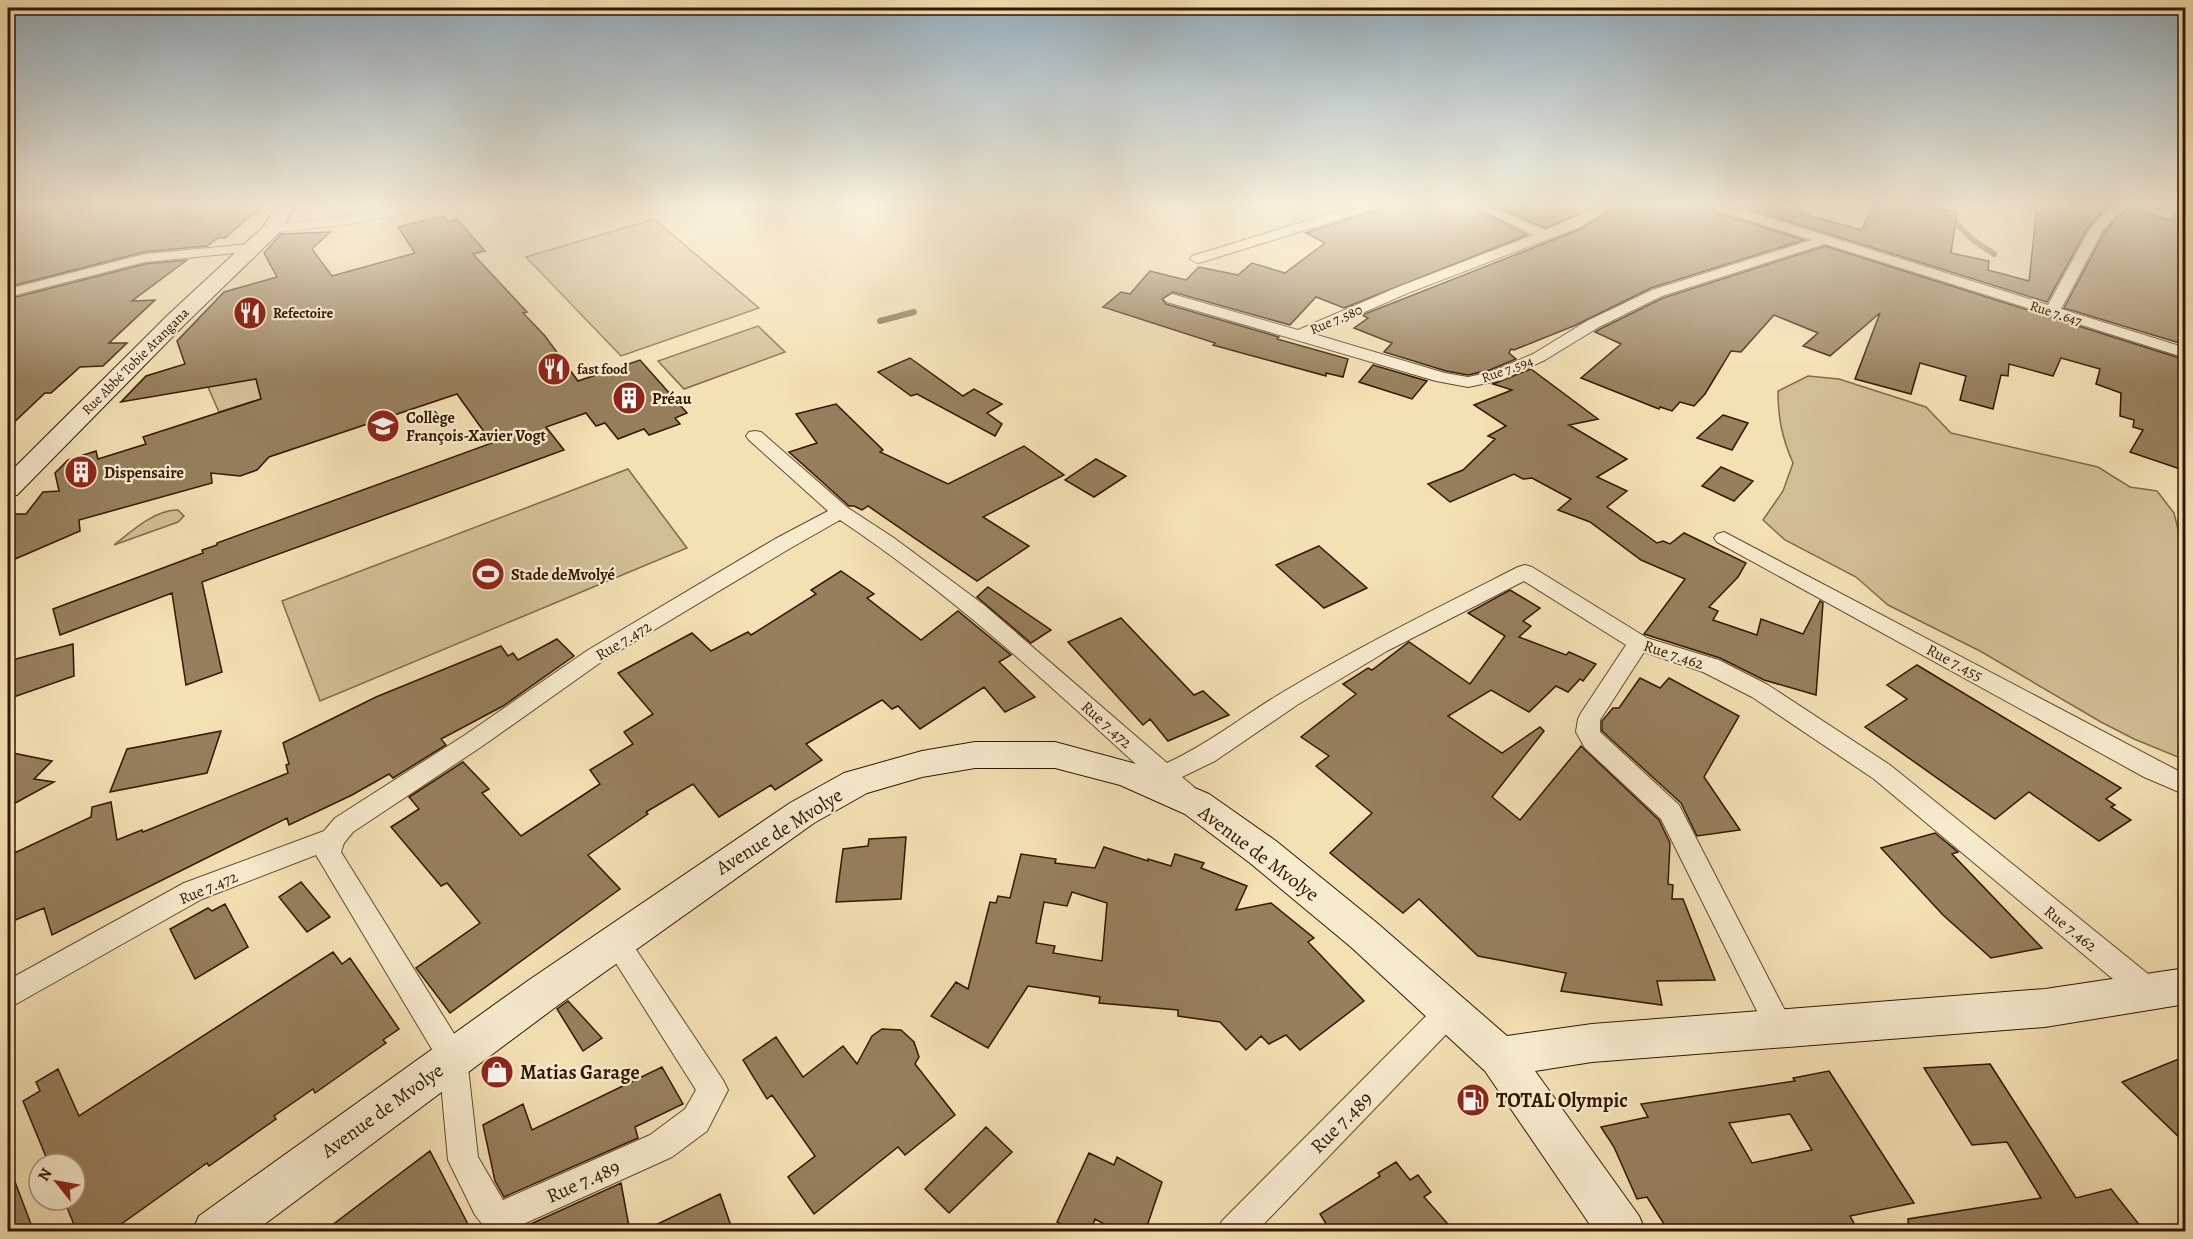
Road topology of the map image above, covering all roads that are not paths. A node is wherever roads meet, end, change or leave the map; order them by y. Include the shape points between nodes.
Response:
1 (118, 265) edge
2 (233, 265) edge
3 (1468, 265) edge
4 (1746, 265) edge
5 (1907, 265) edge
6 (2077, 265) edge
7 (8, 293) edge
8 (1172, 299) dead end
9 (2052, 312) junction
10 (1299, 335) junction
11 (2186, 353) edge
12 (755, 436) dead end
13 (8, 489) edge
14 (841, 512) junction
15 (1724, 538) dead end
16 (1639, 643) junction
17 (1164, 775) junction
18 (2186, 786) edge
19 (1197, 804) junction
20 (333, 838) junction
21 (616, 941) junction
22 (2167, 988) edge
23 (8, 994) edge
24 (1448, 1013) junction
25 (1781, 1030) junction
26 (453, 1058) junction
27 (1500, 1058) junction
28 (215, 1232) edge
29 (1233, 1232) edge
30 (1623, 1232) edge

1 - 7 street
2 - 13 street, Rue Abbé Tobie Atangana
3 - 10 street, Rue 7.580
4 - 10 street, Rue 7.594 via 1657,293 1523,365 1468,382
5 - 9 street, Rue 7.647
6 - 9 street
8 - 10 street, Rue 7.594
9 - 11 street, Rue 7.647
12 - 14 street
14 - 17 street, Rue 7.472 via 1004,632
14 - 20 street, Rue 7.472 via 596,655 344,825
15 - 18 street, Rue 7.455
16 - 17 street, Rue 7.462 via 1525,572 1379,646 1289,699 1208,755
16 - 22 street, Rue 7.462 via 1711,666 1760,691 1882,772
16 - 25 street via 1589,719 1588,732 1593,742 1670,812
17 - 19 street, Rue 7.472
19 - 21 street, Avenue de Mvolye via 1128,774 1055,755 975,756 922,764 856,783 802,813
19 - 24 street, Avenue de Mvolye via 1364,935
20 - 23 street, Rue 7.472 via 193,891
20 - 26 street, Rue 7.489 via 328,853
21 - 26 street, Avenue de Mvolye
21 - 26 street, Rue 7.489 via 713,1090 696,1120 661,1146 498,1219 464,1160
22 - 25 street via 2045,1008
24 - 27 street, Avenue de Mvolye
24 - 29 street, Rue 7.489
25 - 27 street via 1602,1042
26 - 28 street, Avenue de Mvolye
27 - 30 street, Avenue de Mvolye

